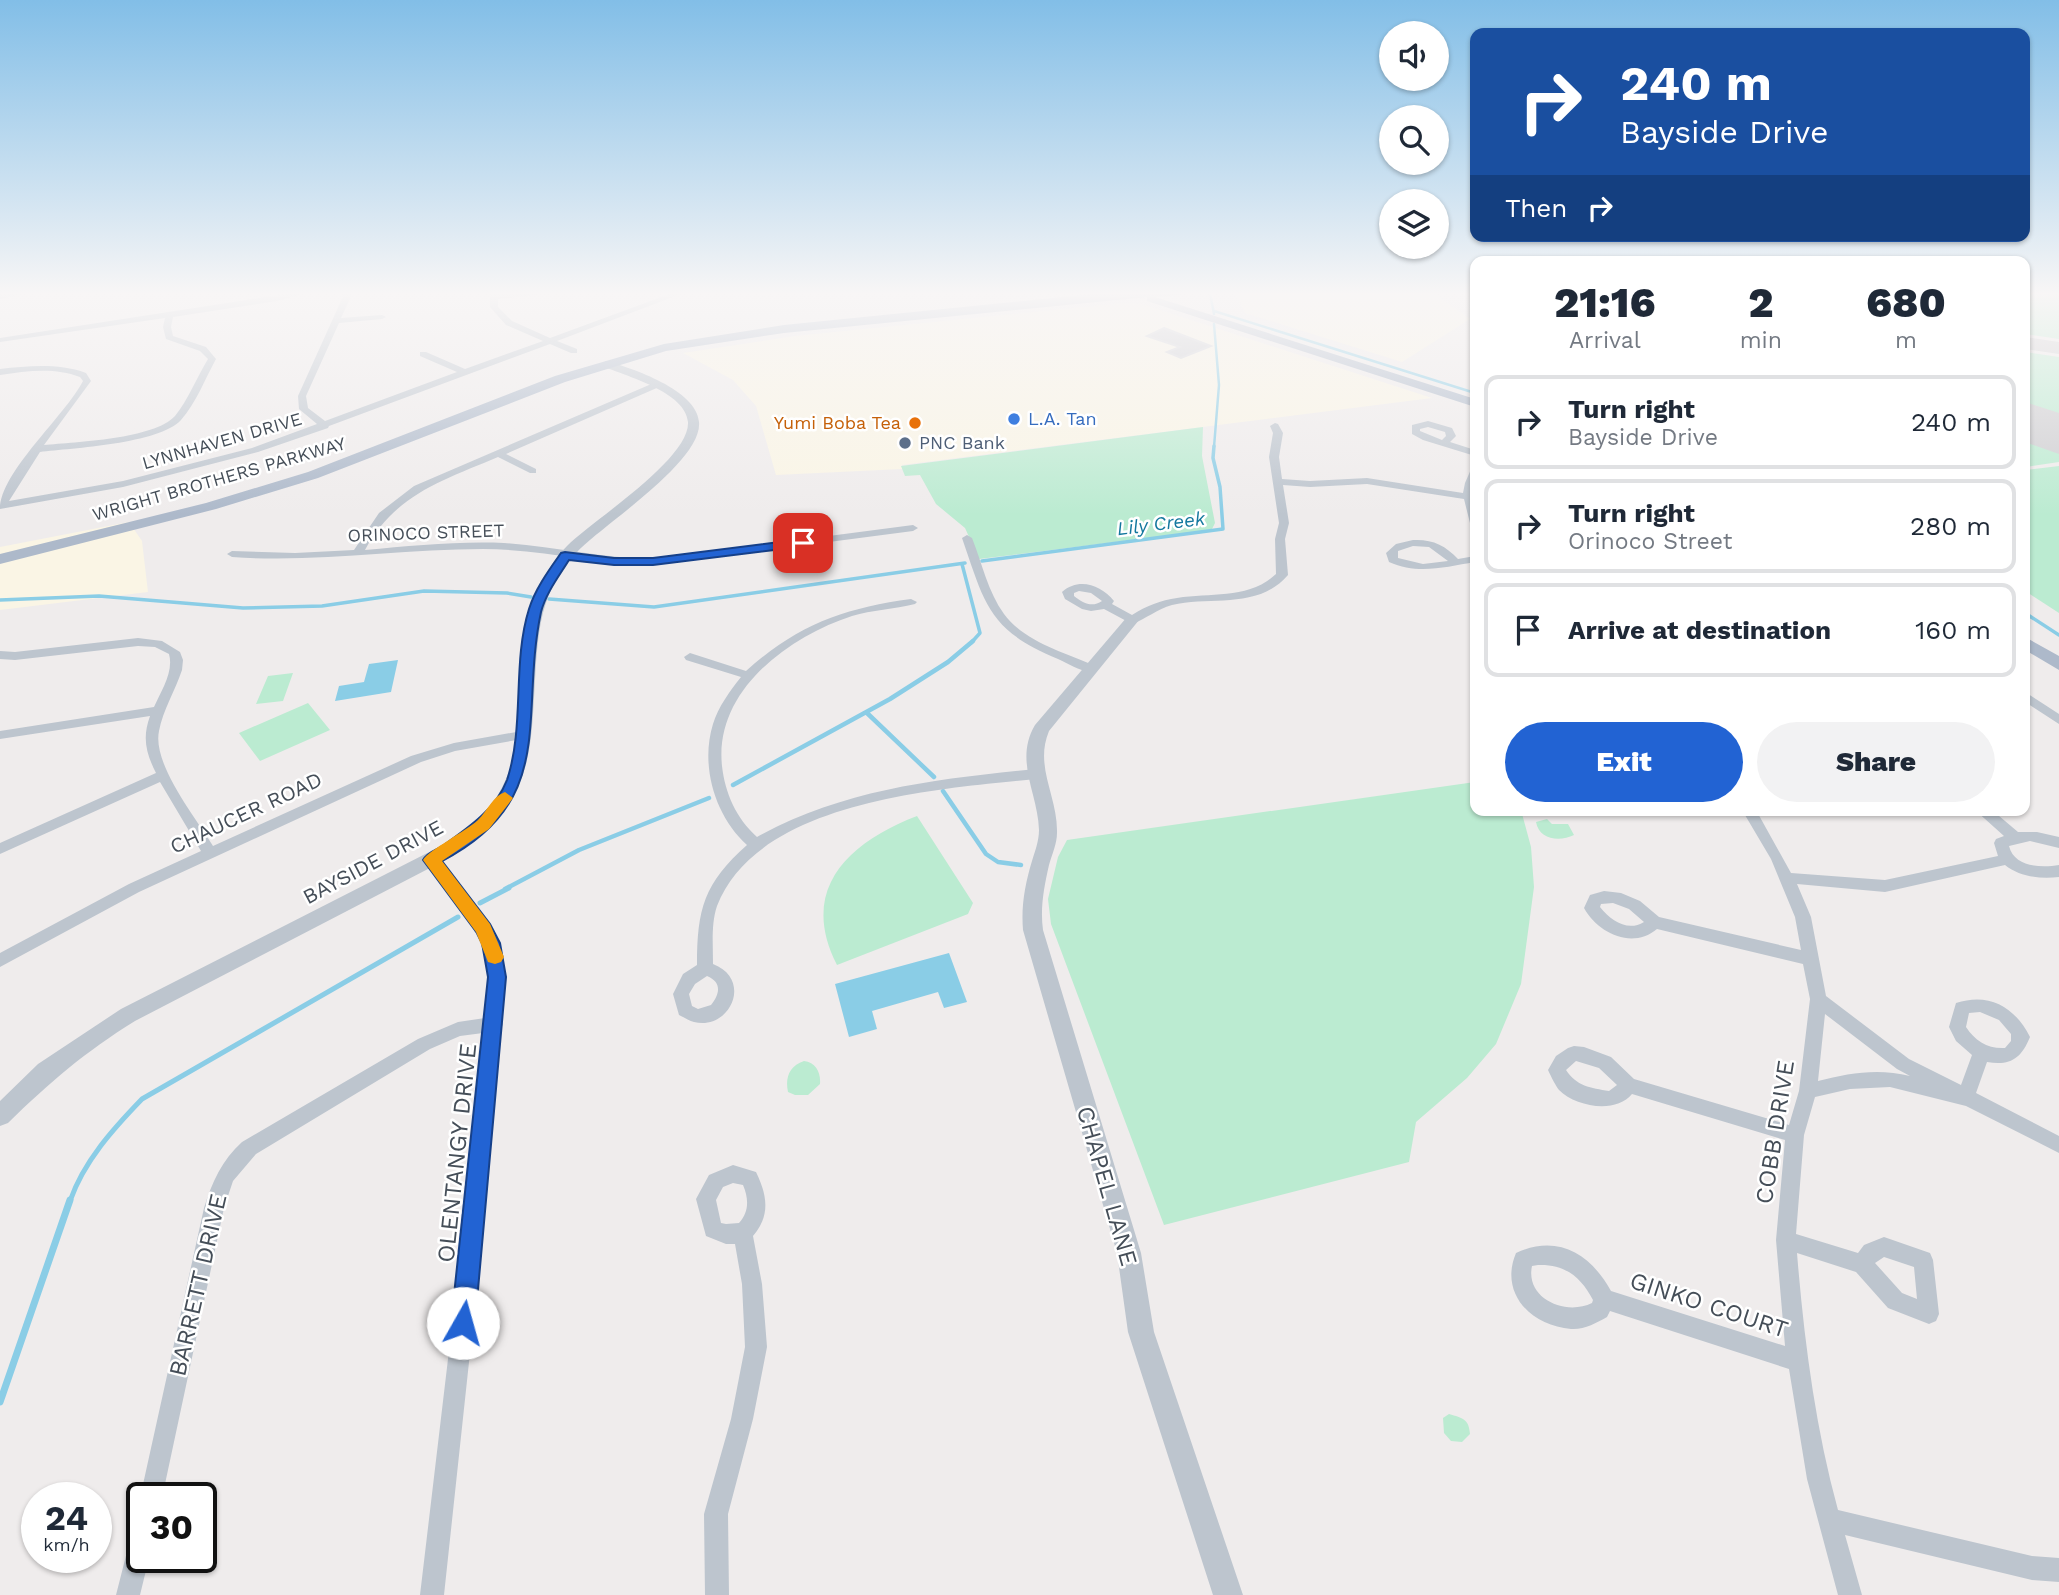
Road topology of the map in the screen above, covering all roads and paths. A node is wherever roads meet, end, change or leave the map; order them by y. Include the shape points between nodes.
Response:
1 (208, 366) edge
2 (316, 366) edge
3 (451, 366) edge
4 (483, 366) edge
5 (610, 366) edge
6 (610, 366) edge
7 (612, 366) edge
8 (1362, 366) edge
9 (0, 372) edge
10 (466, 373) junction
11 (656, 385) junction
12 (1470, 401) edge
13 (325, 426) junction
14 (1275, 426) dead end
15 (1445, 443) dead end
16 (37, 449) junction
17 (1470, 451) edge
18 (497, 453) junction
19 (533, 471) dead end
20 (1277, 482) junction
21 (1470, 486) edge
22 (1467, 497) junction
23 (1, 506) edge
24 (1470, 507) edge
25 (913, 528) dead end
26 (967, 538) dead end
27 (358, 553) junction
28 (232, 554) dead end
29 (565, 555) junction
30 (0, 559) edge
31 (1470, 560) edge
32 (1455, 562) junction
33 (0, 570) edge
34 (911, 602) dead end
35 (1105, 605) dead end
36 (1132, 620) junction
37 (2030, 645) edge
38 (0, 655) edge
39 (690, 657) dead end
40 (2059, 664) edge
41 (1089, 668) junction
42 (747, 675) junction
43 (2030, 701) edge
44 (158, 711) junction
45 (2059, 720) edge
46 (0, 735) edge
47 (522, 735) junction
48 (1036, 774) junction
49 (164, 775) junction
50 (1753, 816) edge
51 (1989, 816) edge
52 (2016, 838) junction
53 (2059, 843) edge
54 (755, 844) junction
55 (0, 849) edge
56 (210, 853) junction
57 (2007, 859) junction
58 (431, 860) junction
59 (2059, 871) edge
60 (1787, 878) junction
61 (1654, 922) dead end
62 (1811, 959) junction
63 (0, 961) edge
64 (705, 968) dead end
65 (1818, 999) junction
66 (495, 1024) junction
67 (1981, 1053) dead end
68 (1628, 1085) dead end
69 (1808, 1091) junction
70 (1966, 1098) junction
71 (0, 1116) edge
72 (2033, 1133) junction
73 (1795, 1135) junction
74 (2059, 1144) edge
75 (2059, 1154) edge
76 (743, 1233) dead end
77 (1786, 1240) junction
78 (1862, 1264) dead end
79 (1604, 1299) dead end
80 (1798, 1361) junction
81 (154, 1482) edge
82 (1829, 1519) junction
83 (2059, 1570) edge
84 (134, 1573) edge
85 (128, 1595) edge
86 (432, 1595) edge
87 (717, 1595) edge
88 (1228, 1595) edge
89 (1850, 1595) edge

1 - 16 street via 177,419 160,430
2 - 13 street via 301,402 307,414
3 - 10 street
4 - 10 street, LYNNHAVEN DRIVE
5 - 30 main road, WRIGHT BROTHERS PARKWAY via 313,475 211,506
6 - 33 main road, WRIGHT BROTHERS PARKWAY via 322,482
7 - 11 street, BAYSIDE DRIVE
8 - 12 main road
9 - 16 street via 60,369 86,377 83,389
10 - 13 street, LYNNHAVEN DRIVE
11 - 18 street
11 - 29 street, BAYSIDE DRIVE via 690,409 694,424 691,441
13 - 23 street, LYNNHAVEN DRIVE via 180,471
14 - 20 street
15 - 17 street
16 - 23 street
18 - 19 street
18 - 27 street via 433,480 390,506
20 - 22 street via 1367,481
20 - 36 street via 1284,523 1278,580 1241,596 1167,603
21 - 22 street
22 - 24 street
25 - 29 street, ORINOCO STREET via 664,561 614,562
26 - 41 street via 1007,626
27 - 28 street, ORINOCO STREET
27 - 29 street, ORINOCO STREET via 486,546
29 - 47 street, BAYSIDE DRIVE via 535,610
31 - 32 street
32 - 32 street via 1411,567 1393,560 1391,553 1399,546 1429,544
34 - 42 street via 862,610 824,624 783,646
35 - 36 street
36 - 41 street, CHAPEL LANE
37 - 40 main road
38 - 44 street via 130,642 158,644 174,652 178,665
39 - 42 street
41 - 48 street, CHAPEL LANE via 1035,740 1031,752
42 - 54 street via 720,723 713,757 728,809
43 - 45 street
44 - 46 street
44 - 49 street via 151,739
47 - 56 street, CHAUCER ROAD via 416,759
47 - 58 street, BAYSIDE DRIVE via 514,781 499,808 467,838
48 - 54 street via 873,797 796,822
48 - 88 street, CHAPEL LANE via 1049,832 1030,915 1035,942 1129,1253 1141,1332
49 - 55 street
49 - 56 street
50 - 60 street, COBB DRIVE
51 - 52 street
52 - 53 street via 2045,837
52 - 57 street via 2001,843
54 - 64 street via 723,880 710,903 704,932
56 - 63 street, CHAUCER ROAD
57 - 59 street via 2034,873
57 - 60 street via 1885,886
58 - 66 street, OLENTANGY DRIVE via 491,943 497,977
58 - 71 street, BAYSIDE DRIVE via 100,1032 46,1071
60 - 62 street, COBB DRIVE via 1803,917
61 - 62 street
62 - 65 street, COBB DRIVE
65 - 69 street, COBB DRIVE
65 - 70 street via 1903,1064
66 - 81 street, BARRETT DRIVE via 450,1032 411,1051 249,1148 228,1169 220,1182
66 - 86 street, OLENTANGY DRIVE
67 - 70 street
68 - 73 street
69 - 70 street via 1850,1081 1890,1079
69 - 73 street, COBB DRIVE
70 - 72 street
72 - 74 street
72 - 75 street
73 - 77 street, COBB DRIVE
76 - 87 street via 756,1348 716,1514
77 - 78 street
77 - 80 street, COBB DRIVE
79 - 80 street, GINKO COURT
80 - 82 street, COBB DRIVE
82 - 83 street via 2032,1568
82 - 89 street, COBB DRIVE
84 - 85 street

